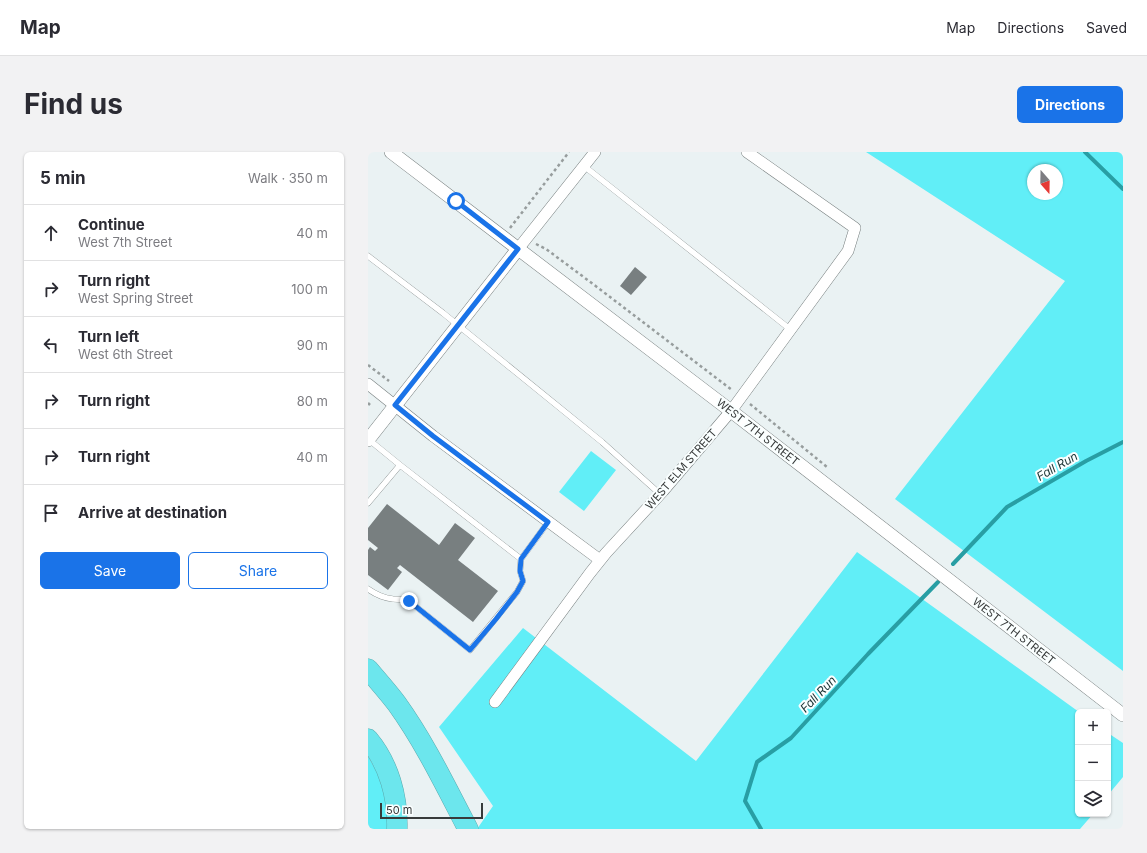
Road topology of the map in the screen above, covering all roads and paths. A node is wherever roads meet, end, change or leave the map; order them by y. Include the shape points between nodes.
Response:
1 (391, 152) edge
2 (569, 152) edge
3 (595, 152) edge
4 (747, 152) edge
5 (584, 166) junction
6 (509, 230) dead end
7 (518, 249) junction
8 (368, 256) edge
9 (458, 325) junction
10 (791, 330) junction
11 (368, 365) edge
12 (389, 381) dead end
13 (368, 384) edge
14 (395, 405) junction
15 (731, 412) junction
16 (368, 440) edge
17 (400, 465) junction
18 (660, 494) junction
19 (368, 503) edge
20 (548, 522) junction
21 (521, 559) junction
22 (600, 560) junction
23 (368, 589) edge
24 (368, 669) edge
25 (495, 702) dead end
26 (1123, 715) edge
27 (368, 739) edge
28 (397, 829) edge
29 (468, 829) edge

1 - 7 street, WEST 7TH STREET
2 - 6 path
3 - 5 street
4 - 10 street, WEST ELM STREET via 855,228 848,251
5 - 7 street
5 - 10 lane
7 - 9 street
7 - 15 street, WEST 7TH STREET
8 - 9 lane
9 - 14 street
9 - 18 lane via 602,442
10 - 15 street, WEST ELM STREET
11 - 12 path
13 - 14 street
14 - 16 street
14 - 20 street
15 - 18 street, WEST ELM STREET
15 - 26 street, WEST 7TH STREET
16 - 17 lane
17 - 19 lane
17 - 21 lane
18 - 22 street, WEST ELM STREET
20 - 21 lane
20 - 22 street
21 - 23 lane via 520,571 523,581 470,650 409,601 384,598
22 - 25 street, WEST ELM STREET
24 - 29 highway via 411,725
27 - 28 highway via 387,770 395,795

